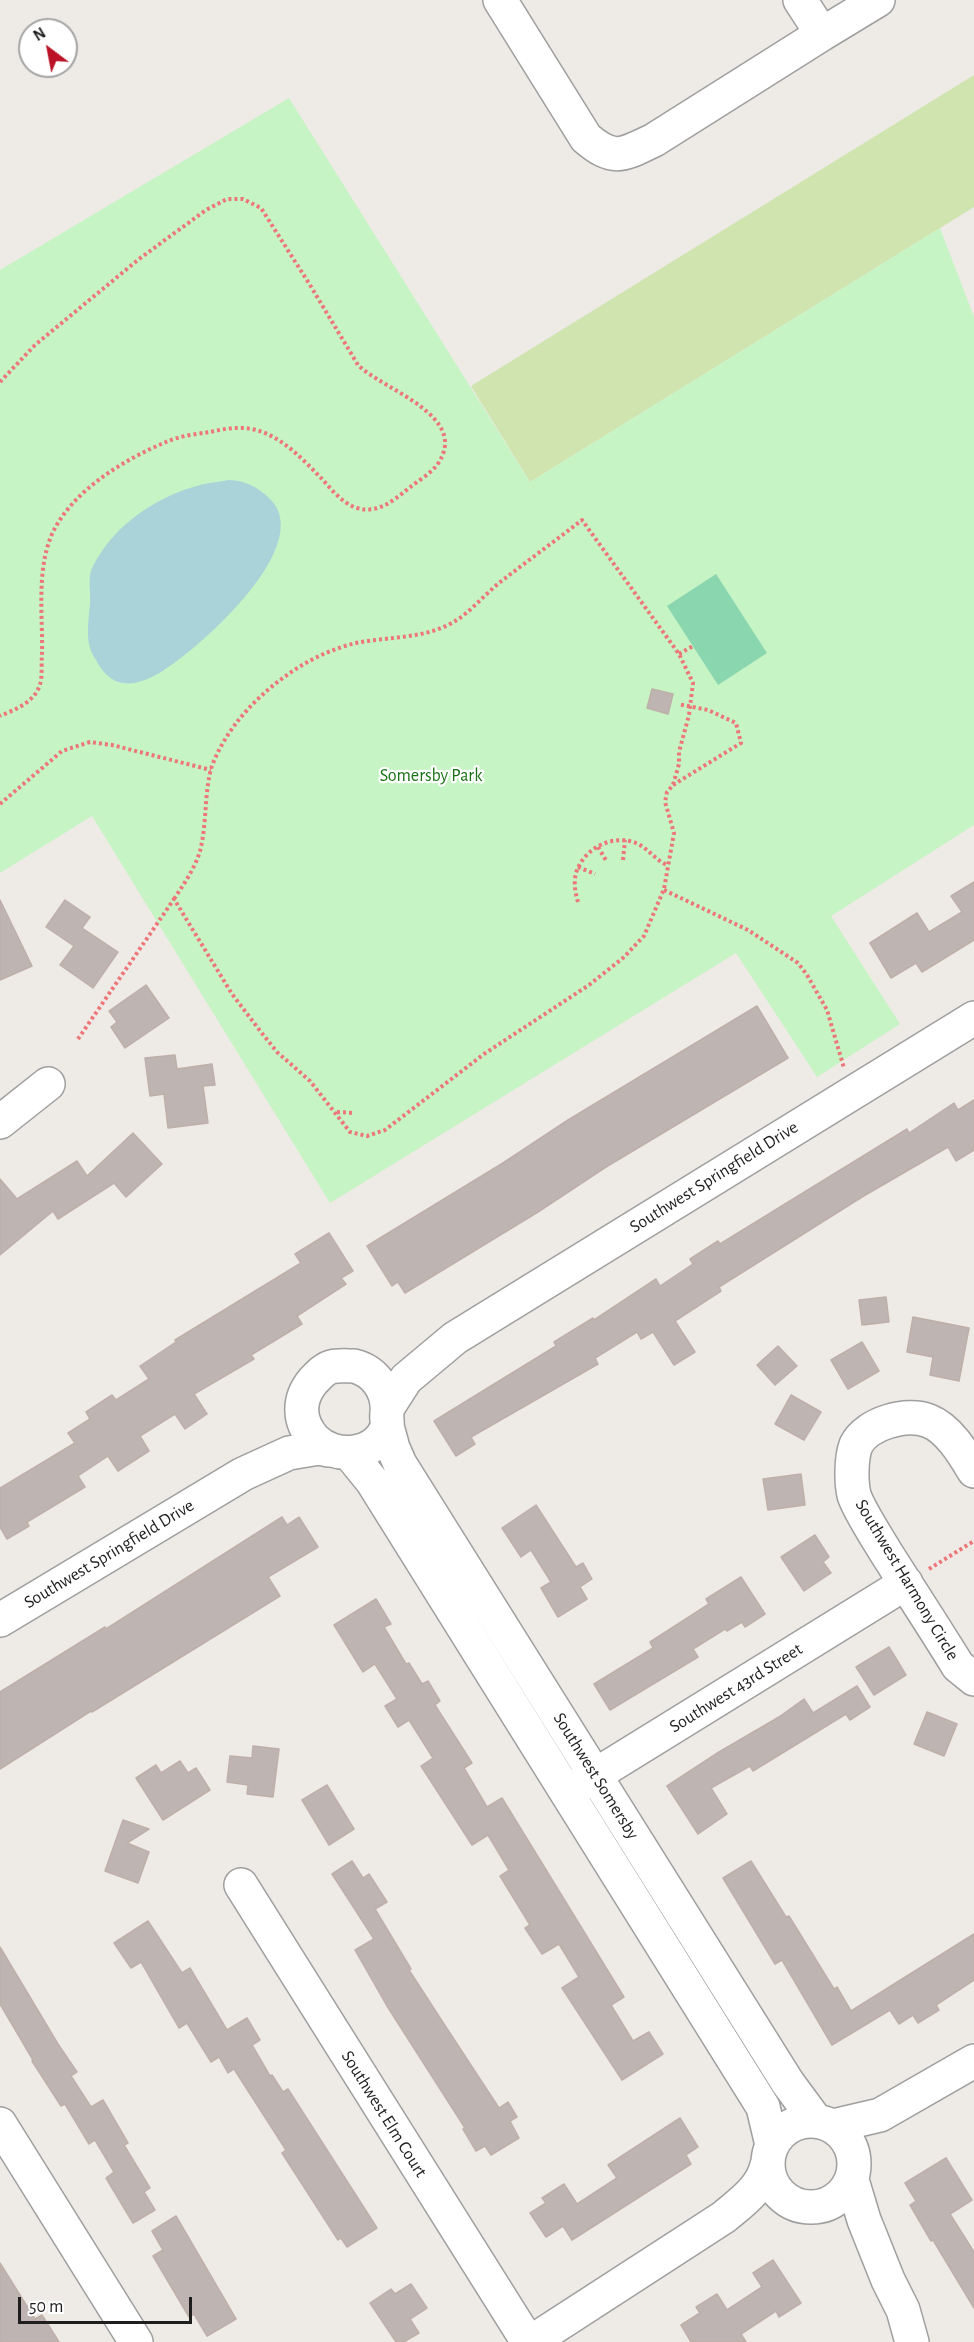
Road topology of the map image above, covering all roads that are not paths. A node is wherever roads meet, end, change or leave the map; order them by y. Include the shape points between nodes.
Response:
1 (500, 0) edge
2 (800, 0) edge
3 (878, 0) edge
4 (822, 34) junction
5 (974, 1018) edge
6 (48, 1084) dead end
7 (0, 1122) edge
8 (455, 1338) junction
9 (366, 1368) junction
10 (301, 1413) junction
11 (387, 1416) junction
12 (340, 1452) junction
13 (974, 1471) edge
14 (218, 1488) junction
15 (906, 1583) junction
16 (0, 1620) edge
17 (974, 1679) edge
18 (596, 1775) junction
19 (567, 1793) junction
20 (240, 1885) dead end
21 (974, 2061) edge
22 (936, 2085) junction
23 (0, 2124) edge
24 (824, 2124) junction
25 (770, 2155) junction
26 (854, 2174) junction
27 (805, 2205) junction
28 (690, 2240) junction
29 (888, 2280) junction
30 (136, 2342) edge
31 (529, 2342) edge
32 (912, 2342) edge

1 - 4 street via 586,138 601,151 624,155
2 - 4 street
3 - 4 street
5 - 8 street, Southwest Springfield Drive
6 - 7 street
8 - 9 street, Southwest Springfield Drive via 408,1360
8 - 11 street, Southwest Springfield Drive via 406,1379
9 - 10 street via 329,1367 306,1389
9 - 11 street via 382,1388
10 - 12 street via 315,1440
10 - 14 street, Southwest Springfield Drive via 262,1454
11 - 12 street via 370,1446
11 - 18 street, Southwest Somersby via 400,1464
12 - 14 street, Southwest Springfield Drive via 319,1448 289,1454
12 - 19 street, Southwest Somersby via 372,1481
13 - 15 street, Southwest Harmony Circle via 943,1430 910,1417 894,1419 873,1429 856,1445 852,1469 854,1495
14 - 16 street, Southwest Springfield Drive
15 - 17 street, Southwest Harmony Circle via 958,1666
15 - 18 street, Southwest 43rd Street
18 - 19 street, Southwest 43rd Street
18 - 24 street, Southwest Somersby via 788,2083
19 - 25 street, Southwest Somersby via 763,2107
20 - 31 street, Southwest Elm Court
21 - 22 street
22 - 24 street via 880,2115
22 - 26 street via 890,2122
23 - 30 street
24 - 25 street via 802,2121 790,2126 780,2134
24 - 26 street via 843,2134 850,2143
25 - 27 street via 770,2180 778,2193
25 - 28 street via 764,2178 745,2200
26 - 27 street via 844,2193 833,2202
26 - 29 street via 864,2220
27 - 28 street via 767,2206
27 - 29 street via 843,2223
28 - 31 street
29 - 32 street via 903,2310

